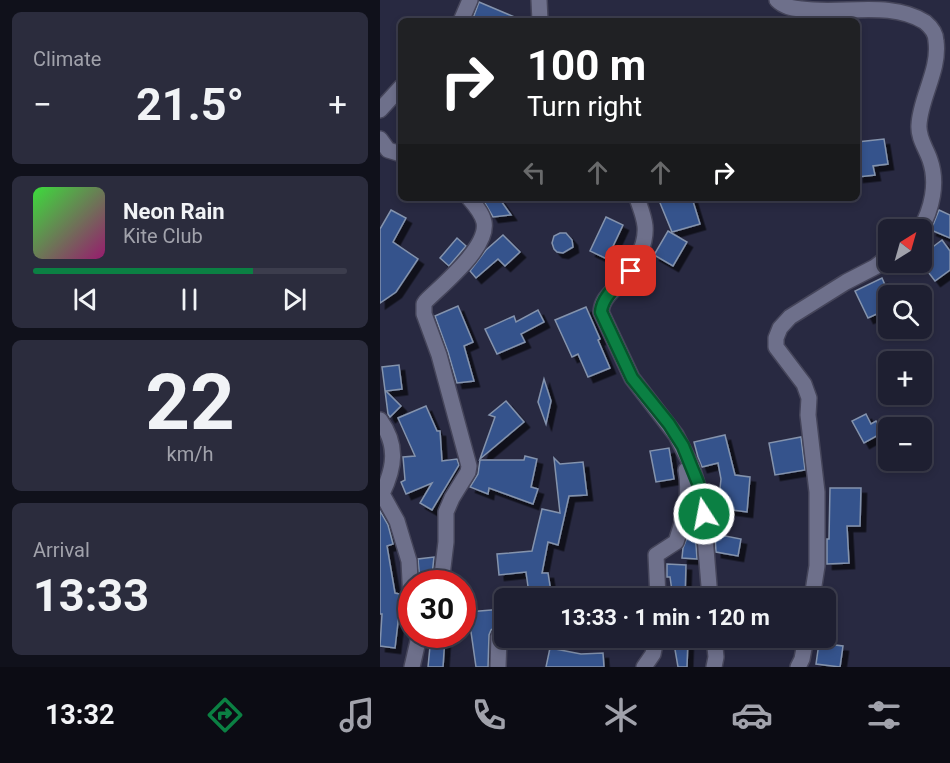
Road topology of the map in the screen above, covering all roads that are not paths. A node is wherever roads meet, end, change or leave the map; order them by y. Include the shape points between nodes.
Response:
1 (470, 0) edge
2 (539, 0) edge
3 (777, 0) edge
4 (462, 18) edge
5 (540, 18) edge
6 (398, 90) edge
7 (380, 110) edge
8 (380, 139) edge
9 (398, 153) edge
10 (471, 201) edge
11 (638, 201) edge
12 (925, 219) edge
13 (878, 265) edge
14 (380, 420) edge
15 (683, 446) junction
16 (409, 570) edge
17 (443, 570) edge
18 (658, 588) edge
19 (709, 588) edge
20 (814, 588) edge
21 (416, 648) edge
22 (498, 648) edge
23 (654, 648) edge
24 (715, 648) edge
25 (804, 648) edge
26 (412, 667) edge
27 (497, 667) edge
28 (644, 667) edge
29 (714, 667) edge
30 (798, 667) edge

1 - 4 street
2 - 5 street
3 - 12 street via 788,7 809,10 892,7 915,14 932,29 936,57 919,125 934,181
6 - 7 street
8 - 9 street via 388,150
10 - 17 street via 484,220 480,243 426,301 424,308 469,466 446,512
11 - 15 street via 645,228 638,258 631,271 605,297 601,312 632,378
13 - 20 street via 790,317 776,338 776,346 804,384 809,398 817,492
14 - 16 street via 393,448 392,467 382,494 397,521
15 - 18 street via 687,505 676,542 656,555
15 - 19 street via 702,500
21 - 26 street
22 - 27 street
23 - 28 street
24 - 29 street
25 - 30 street

